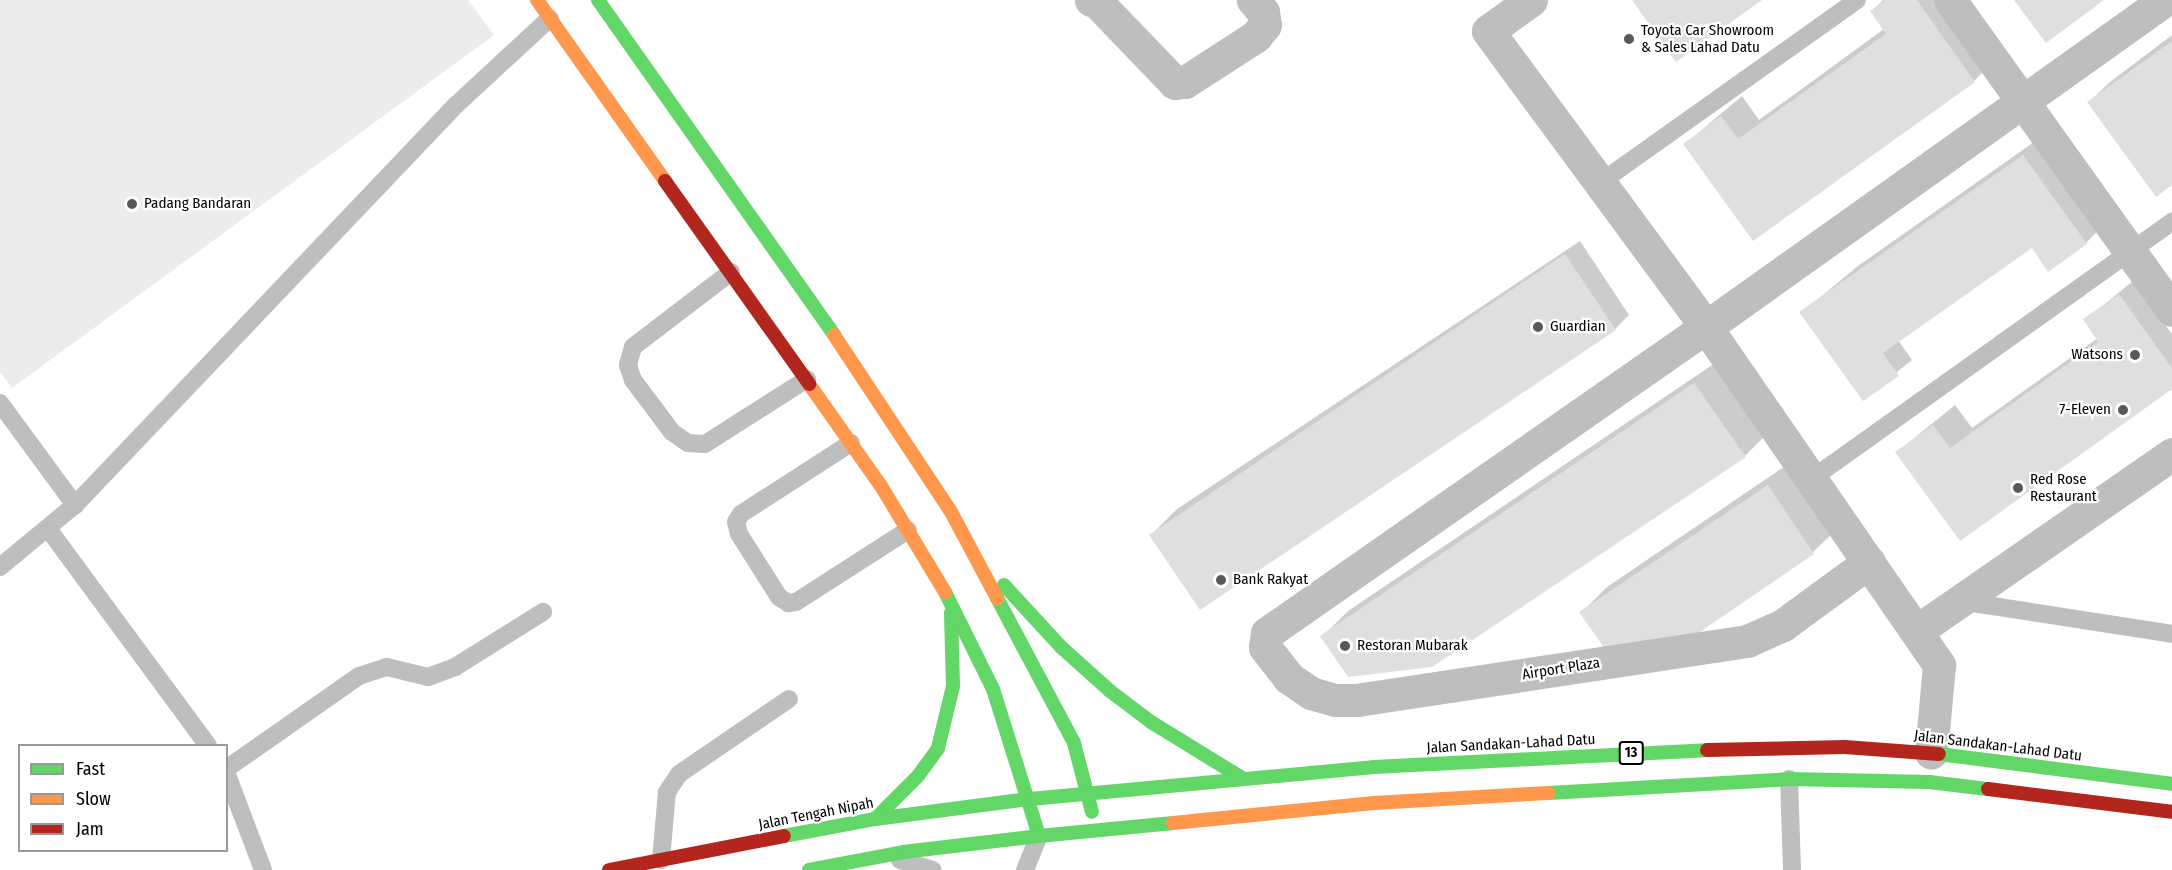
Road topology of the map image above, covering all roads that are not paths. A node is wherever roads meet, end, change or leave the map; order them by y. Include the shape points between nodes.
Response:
1 (537, 0) edge
2 (598, 0) edge
3 (1252, 0) edge
4 (1531, 0) edge
5 (1857, 0) edge
6 (1950, 0) edge
7 (2165, 0) edge
8 (1096, 1) edge
9 (550, 18) junction
10 (2024, 102) junction
11 (1601, 183) junction
12 (2172, 222) edge
13 (2130, 251) junction
14 (731, 272) junction
15 (2172, 310) edge
16 (1706, 327) junction
17 (807, 379) junction
18 (0, 403) edge
19 (851, 443) junction
20 (2172, 454) edge
21 (1810, 480) junction
22 (75, 505) junction
23 (49, 530) junction
24 (908, 530) junction
25 (969, 544) junction
26 (1869, 562) junction
27 (0, 567) edge
28 (1960, 602) junction
29 (951, 605) junction
30 (543, 612) dead end
31 (1918, 630) junction
32 (2172, 634) edge
33 (789, 699) dead end
34 (207, 744) edge
35 (1931, 753) junction
36 (228, 769) edge
37 (228, 775) edge
38 (1242, 778) junction
39 (1789, 779) junction
40 (2172, 784) edge
41 (1090, 792) junction
42 (1030, 799) junction
43 (2172, 812) edge
44 (875, 819) junction
45 (1095, 832) junction
46 (1039, 836) junction
47 (883, 855) junction
48 (661, 860) junction
49 (263, 870) edge
50 (609, 870) edge
51 (809, 870) edge
52 (932, 870) edge
53 (1025, 870) edge
54 (1792, 870) edge

1 - 9 main road
2 - 25 main road via 876,395
3 - 8 street via 1263,12 1264,25 1256,36 1185,82 1175,83
4 - 11 street via 1488,31
5 - 11 lane
6 - 10 street
7 - 10 street
9 - 14 main road
9 - 22 lane via 455,106
10 - 13 street
10 - 16 street
11 - 16 street
12 - 13 lane
13 - 15 street
13 - 21 lane
14 - 17 main road
14 - 17 lane via 633,347 628,365 633,380 672,432 688,443 705,444
16 - 21 street
16 - 26 street, Airport Plaza via 1267,633 1265,647 1289,678 1311,693 1335,700 1357,700 1747,641 1783,625
17 - 19 main road
18 - 22 lane
19 - 24 main road
19 - 24 lane via 741,514 736,522 739,534 779,597 788,603 796,602
20 - 28 street
21 - 26 street
22 - 23 lane
23 - 27 lane
23 - 34 lane
24 - 29 main road
25 - 38 main road via 1061,647 1110,691 1160,728
25 - 41 main road via 1064,722
26 - 31 street
28 - 31 street
28 - 32 lane
29 - 42 main road via 993,689
29 - 44 main road via 953,686 938,748 918,776
30 - 36 lane via 455,667 437,674 428,677 387,667 358,676
31 - 35 street via 1939,664
33 - 48 lane via 679,774 667,792
35 - 38 main road, Jalan Sandakan-Lahad Datu / 13 via 1845,747 1664,751
35 - 40 main road, Jalan Sandakan-Lahad Datu / 13
37 - 49 lane
38 - 41 main road, Jalan Sandakan-Lahad Datu / 13
39 - 43 main road via 1929,782
39 - 45 main road via 1374,803
39 - 54 lane
41 - 42 main road, Jalan Sandakan-Lahad Datu / 13
41 - 45 main road
42 - 44 main road, Jalan Tengah Nipah
42 - 46 main road
44 - 48 main road, Jalan Tengah Nipah
45 - 46 main road
46 - 47 main road
46 - 53 lane
47 - 51 main road
47 - 52 lane
48 - 50 main road, Jalan Tengah Nipah

